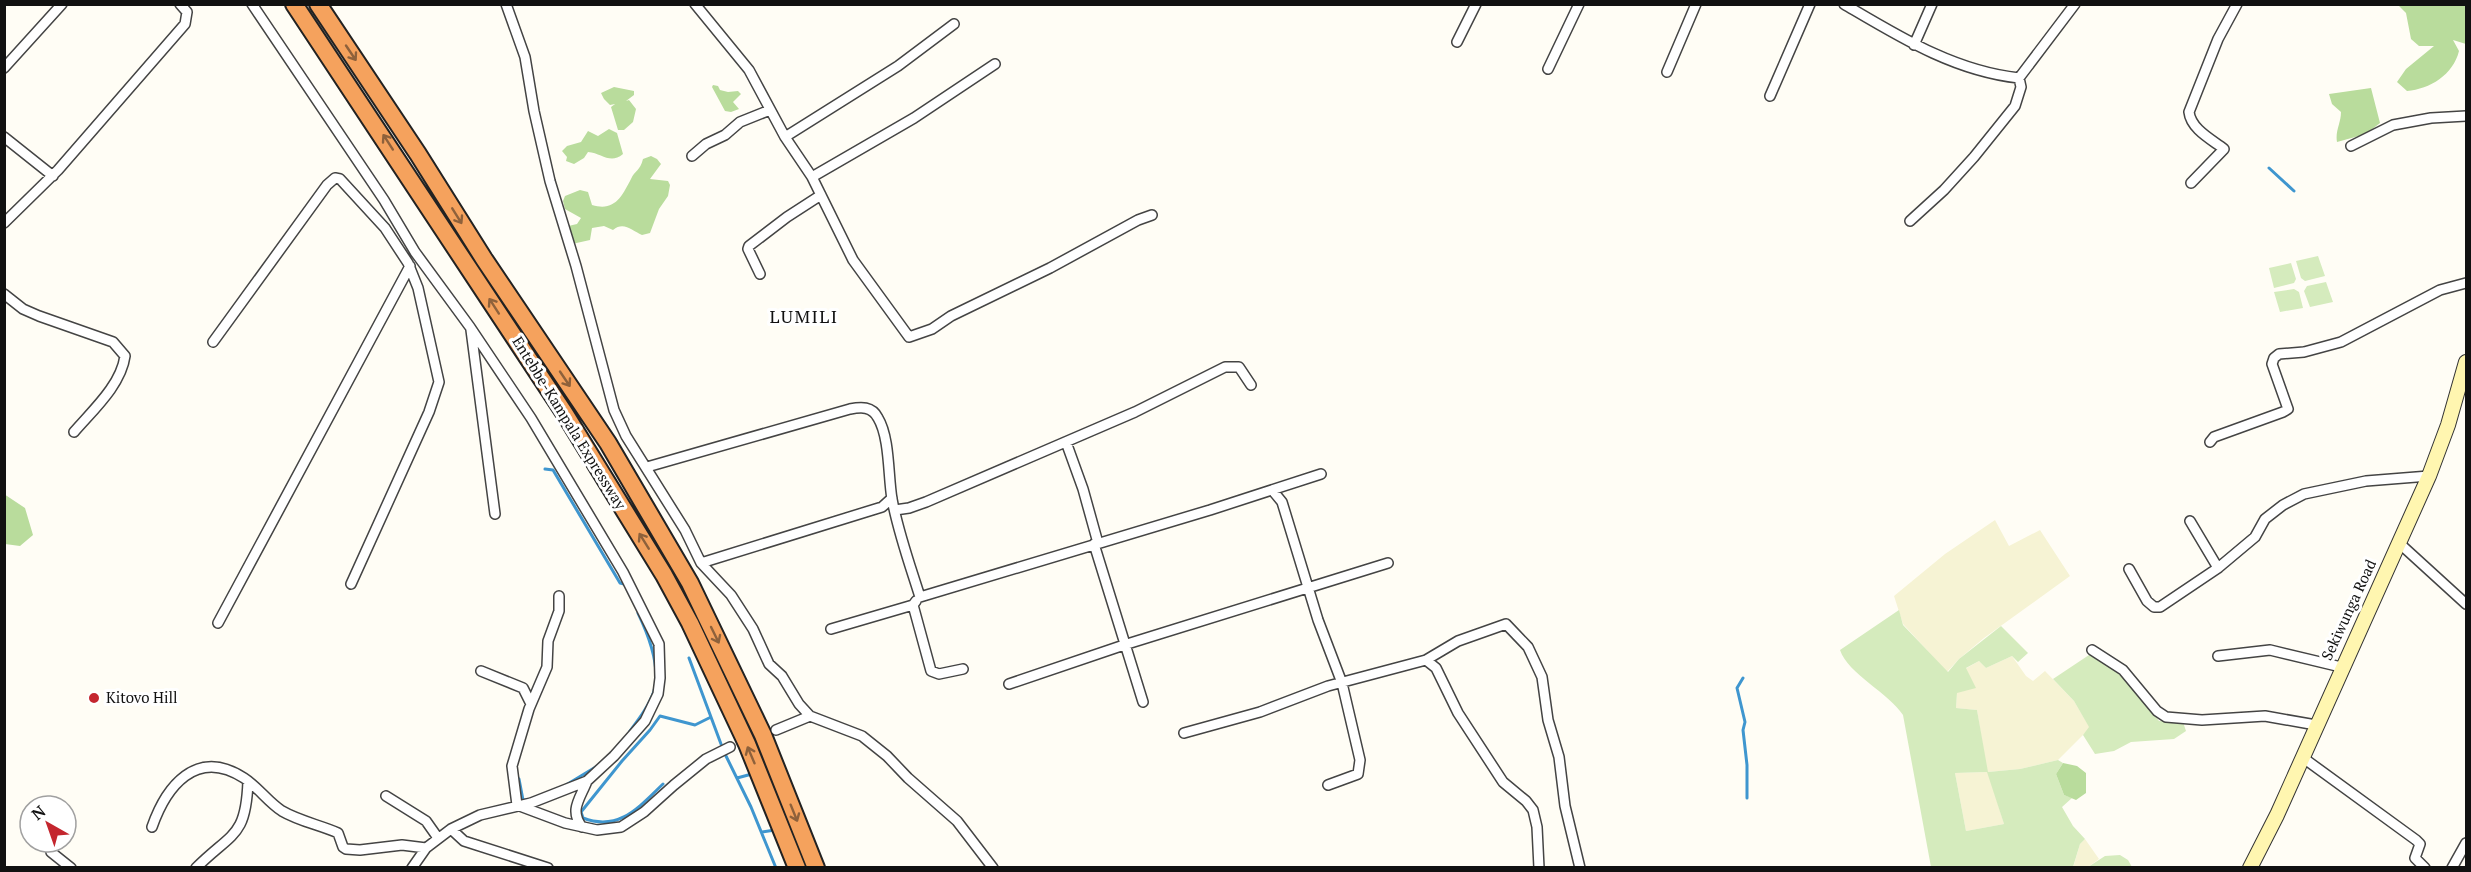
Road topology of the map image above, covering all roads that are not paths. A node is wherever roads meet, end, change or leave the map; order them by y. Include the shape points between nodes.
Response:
1 (62, 4) edge
2 (180, 4) edge
3 (252, 4) edge
4 (294, 4) edge
5 (318, 4) edge
6 (506, 4) edge
7 (695, 4) edge
8 (1476, 4) edge
9 (1579, 4) edge
10 (1696, 4) edge
11 (1810, 4) edge
12 (1844, 4) edge
13 (1932, 4) edge
14 (2075, 4) edge
15 (2237, 4) edge
16 (954, 24) dead end
17 (1457, 42) dead end
18 (1914, 45) junction
19 (995, 64) dead end
20 (4, 68) edge
21 (1548, 69) dead end
22 (1667, 72) dead end
23 (2019, 78) junction
24 (1770, 96) dead end
25 (770, 110) junction
26 (2466, 116) edge
27 (4, 137) edge
28 (785, 137) junction
29 (2351, 146) dead end
30 (692, 156) dead end
31 (53, 176) junction
32 (812, 177) junction
33 (2191, 183) dead end
34 (821, 195) junction
35 (1152, 215) dead end
36 (1910, 221) dead end
37 (4, 223) edge
38 (415, 252) junction
39 (410, 267) junction
40 (760, 274) dead end
41 (2466, 283) edge
42 (4, 294) edge
43 (470, 327) junction
44 (213, 342) dead end
45 (2466, 364) edge
46 (1251, 384) dead end
47 (74, 432) dead end
48 (1066, 442) junction
49 (2210, 442) dead end
50 (647, 467) junction
51 (1321, 474) dead end
52 (2429, 476) junction
53 (1273, 491) junction
54 (892, 498) junction
55 (895, 510) junction
56 (495, 514) dead end
57 (2190, 521) dead end
58 (2398, 542) junction
59 (1096, 544) junction
60 (701, 563) junction
61 (1388, 563) dead end
62 (2218, 568) junction
63 (2129, 569) dead end
64 (351, 584) dead end
65 (1308, 588) junction
66 (559, 596) dead end
67 (917, 601) junction
68 (2466, 604) edge
69 (218, 623) dead end
70 (831, 629) dead end
71 (1124, 645) junction
72 (2092, 650) dead end
73 (2218, 656) dead end
74 (1426, 660) junction
75 (2341, 668) junction
76 (963, 669) dead end
77 (481, 671) dead end
78 (1342, 683) junction
79 (1009, 684) dead end
80 (1143, 702) dead end
81 (531, 704) junction
82 (810, 716) junction
83 (2316, 724) junction
84 (776, 730) dead end
85 (1184, 733) dead end
86 (730, 747) dead end
87 (2302, 757) junction
88 (248, 781) junction
89 (587, 781) junction
90 (1328, 785) dead end
91 (386, 796) dead end
92 (517, 805) junction
93 (582, 826) junction
94 (152, 827) dead end
95 (451, 829) junction
96 (438, 838) junction
97 (2466, 843) edge
98 (426, 848) junction
99 (54, 854) edge
100 (71, 867) edge
101 (196, 867) edge
102 (412, 867) edge
103 (548, 867) edge
104 (797, 867) edge
105 (816, 867) edge
106 (993, 867) edge
107 (1539, 867) edge
108 (1580, 867) edge
109 (2250, 867) edge
110 (2425, 867) edge
111 (2452, 867) edge

1 - 20 street
2 - 31 street via 186,12 185,24
3 - 38 street
104 -> 4 highway, Entebbe-Kampala Expressway via 747,744 664,574 565,414
5 -> 105 highway, Entebbe-Kampala Expressway via 608,443 690,583 763,735
6 - 50 street via 525,57 550,181 614,410
7 - 25 street via 744,63
8 - 17 street
9 - 21 street
10 - 22 street
11 - 24 street
12 - 18 street
13 - 18 street
14 - 23 street
15 - 33 street via 2218,39 2189,112 2194,126 2224,149
16 - 28 street via 898,66
18 - 23 street via 1968,69
19 - 32 street
23 - 36 street via 2021,87 2015,106 1944,190
25 - 28 street
25 - 30 street via 740,122
26 - 29 street via 2393,125
27 - 31 street
28 - 32 street
31 - 37 street
32 - 34 street
34 - 35 street via 856,266 909,337 932,329
34 - 40 street via 753,242 748,249
38 - 39 street
38 - 43 street
39 - 44 street via 385,228 335,178
39 - 64 street via 439,382
39 - 69 street
41 - 49 street via 2440,290 2341,342 2279,354 2272,364 2288,409 2214,437
42 - 47 street via 23,309 113,342 125,356 124,368 109,391
43 - 56 street
43 - 89 street via 531,418 622,572 659,644 658,694 645,721
45 - 52 main road, Sekiwunga Road
46 - 48 street via 1239,367 1225,368
48 - 55 street via 926,502
48 - 59 street via 1083,489
50 - 54 street via 864,407 879,418 888,454
50 - 60 street
51 - 53 street
52 - 58 main road, Sekiwunga Road
52 - 62 street via 2366,481 2304,494 2265,519 2255,537
53 - 59 street
53 - 65 street via 1282,502
54 - 55 street
54 - 60 street via 882,507
55 - 67 street
57 - 62 street
58 - 68 street
58 - 75 main road, Sekiwunga Road
59 - 67 street
59 - 71 street
60 - 82 street via 731,595 770,664
61 - 65 street
62 - 63 street via 2160,607 2147,602
65 - 71 street
65 - 78 street
66 - 81 street via 559,611 548,641 547,667
67 - 70 street
67 - 76 street via 931,671 939,674
71 - 79 street
71 - 80 street
72 - 83 street via 2123,670 2166,717 2202,720 2265,716
73 - 75 street via 2270,650
74 - 78 street
74 - 107 street via 1436,668 1458,714 1503,782 1533,810
74 - 108 street via 1458,640 1506,624 1528,646 1542,677
75 - 83 main road, Sekiwunga Road
77 - 81 street via 523,688
78 - 85 street
78 - 90 street via 1360,769 1350,778
81 - 92 street via 512,766
82 - 84 street
82 - 106 street via 862,736 887,756 957,821
83 - 87 main road, Sekiwunga Road
86 - 93 street via 706,759 621,827 597,830
87 - 109 main road, Sekiwunga Road
87 - 110 street via 2416,840 2420,844 2415,858
88 - 94 street via 230,770 196,769 172,787
88 - 98 street via 280,810 339,833 346,849 402,845
88 - 101 street via 244,819 222,846
89 - 92 street via 539,801
89 - 93 street via 574,811
91 - 96 street via 426,821
92 - 93 street
92 - 95 street via 480,815
95 - 96 street
95 - 103 street via 464,841
96 - 98 street
97 - 111 street
98 - 102 street
99 - 100 street

